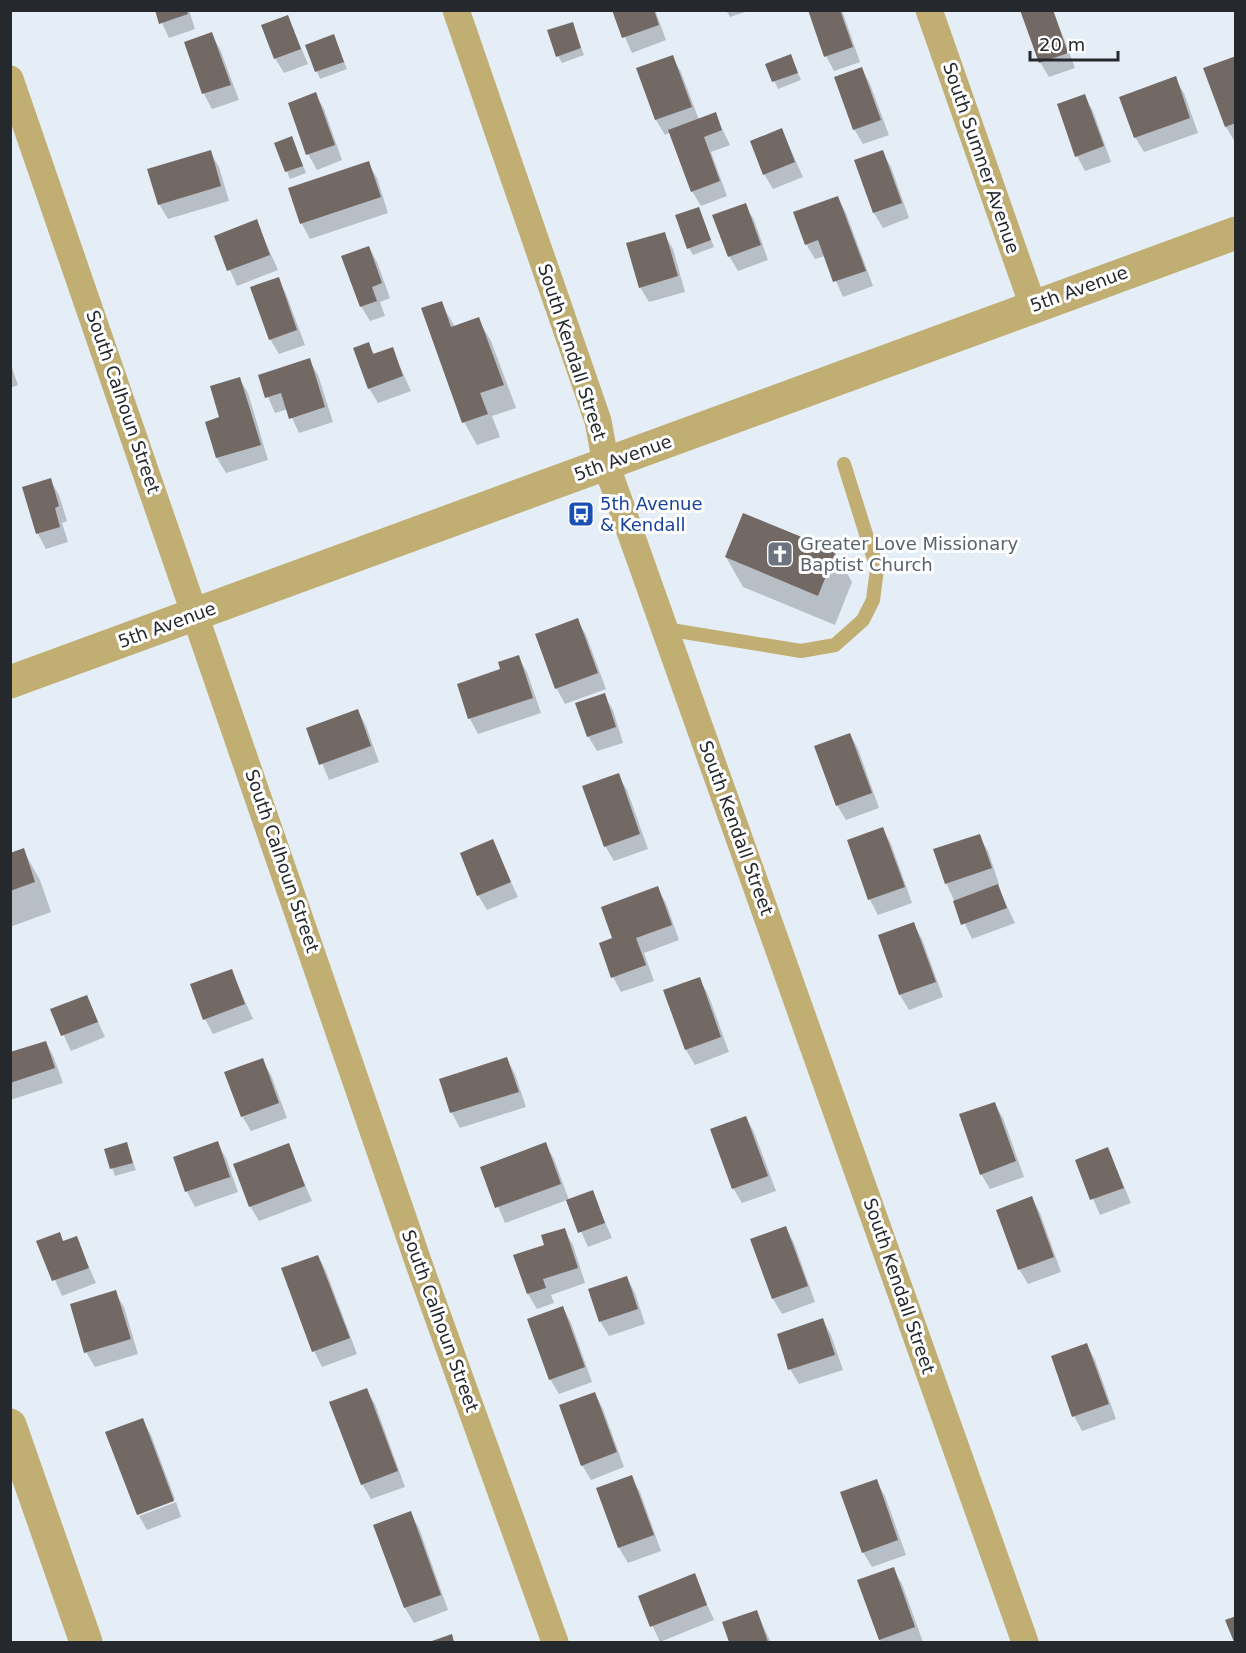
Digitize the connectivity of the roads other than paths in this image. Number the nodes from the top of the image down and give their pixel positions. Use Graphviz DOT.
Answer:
graph roads {
  1 [pos="456,10"];
  2 [pos="929,10"];
  3 [pos="10,79"];
  4 [pos="1236,233"];
  5 [pos="1033,306"];
  6 [pos="606,464"];
  7 [pos="844,464"];
  8 [pos="197,614"];
  9 [pos="665,629"];
  10 [pos="10,682"];
  11 [pos="10,1425"];
  12 [pos="86,1642"];
  13 [pos="555,1642"];
  14 [pos="1025,1642"];
  1 -- 6 [label="street, South Kendall Street"];
  2 -- 5 [label="street, South Sumner Avenue"];
  3 -- 8 [label="street, South Calhoun Street"];
  4 -- 5 [label="street, 5th Avenue"];
  5 -- 6 [label="street, 5th Avenue"];
  6 -- 8 [label="street, 5th Avenue"];
  6 -- 9 [label="street, South Kendall Street"];
  7 -- 9 [label="lane"];
  8 -- 10 [label="street, 5th Avenue"];
  8 -- 13 [label="street, South Calhoun Street"];
  9 -- 14 [label="street, South Kendall Street"];
  11 -- 12 [label="street"];
}
